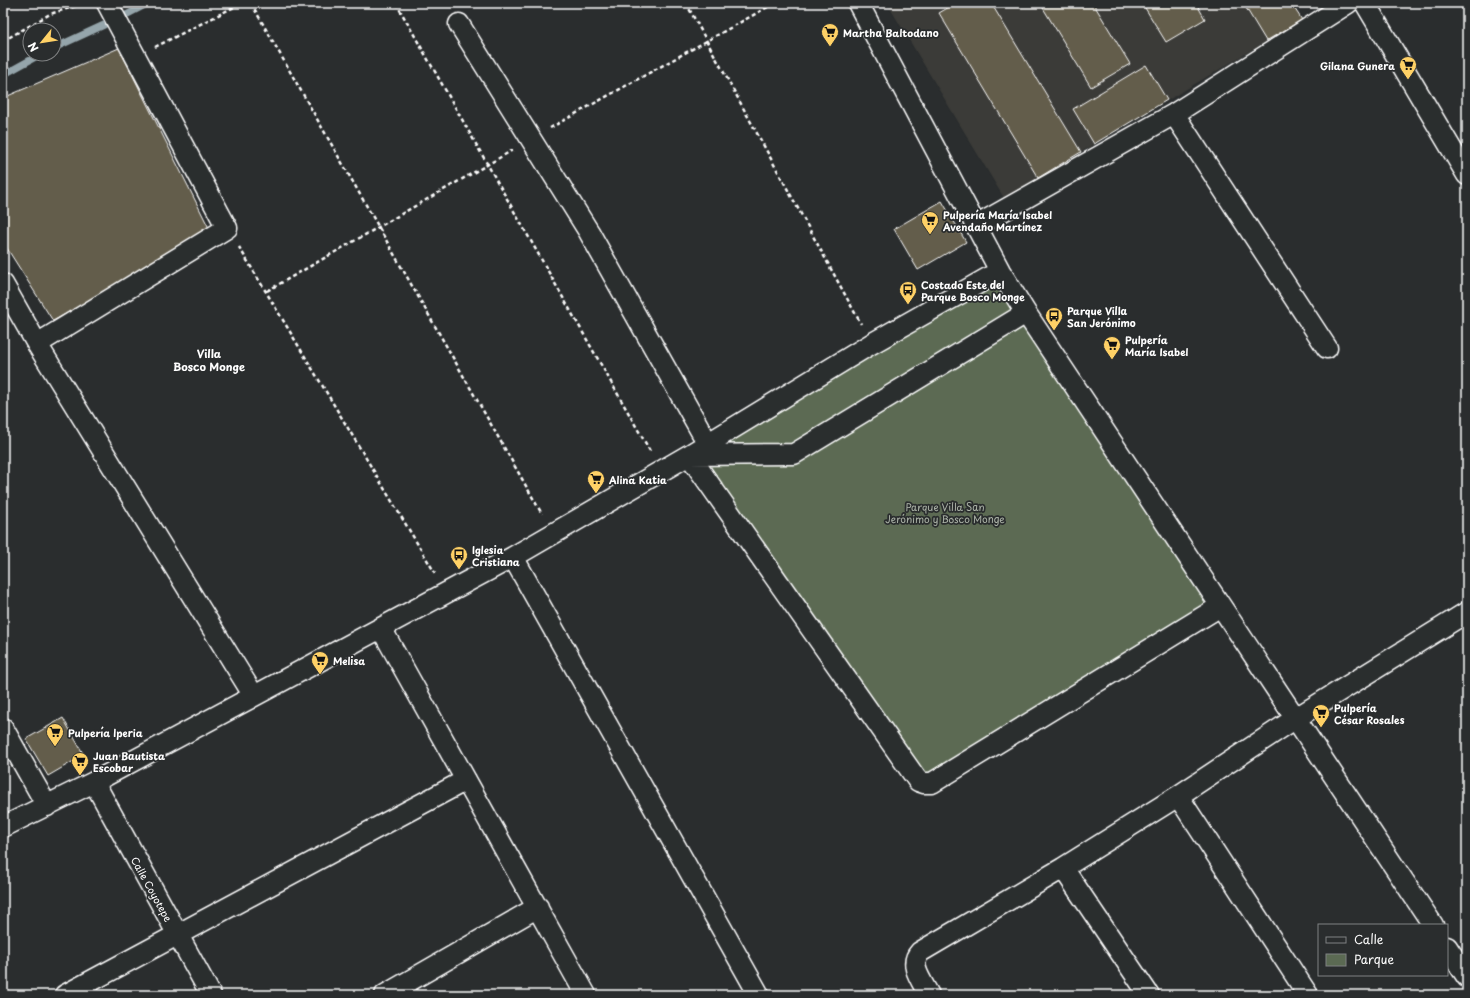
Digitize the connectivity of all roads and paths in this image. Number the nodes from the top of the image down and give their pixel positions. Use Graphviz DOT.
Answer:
graph roads {
  1 [pos="86,3"];
  2 [pos="106,3"];
  3 [pos="242,3"];
  4 [pos="251,3"];
  5 [pos="396,3"];
  6 [pos="686,3"];
  7 [pos="858,3"];
  8 [pos="1348,3"];
  9 [pos="1365,3"];
  10 [pos="459,24"];
  11 [pos="3,41"];
  12 [pos="135,57"];
  13 [pos="1174,114"];
  14 [pos="1467,174"];
  15 [pos="976,226"];
  16 [pos="227,228"];
  17 [pos="1000,271"];
  18 [pos="3,284"];
  19 [pos="1026,313"];
  20 [pos="37,344"];
  21 [pos="871,344"];
  22 [pos="1327,348"];
  23 [pos="707,442"];
  24 [pos="689,455"];
  25 [pos="661,471"];
  26 [pos="553,534"];
  27 [pos="513,557"];
  28 [pos="446,593"];
  29 [pos="1219,607"];
  30 [pos="1467,612"];
  31 [pos="381,628"];
  32 [pos="254,696"];
  33 [pos="1296,718"];
  34 [pos="3,728"];
  35 [pos="466,780"];
  36 [pos="94,782"];
  37 [pos="1178,796"];
  38 [pos="46,806"];
  39 [pos="3,827"];
  40 [pos="1063,868"];
  41 [pos="538,907"];
  42 [pos="1432,924"];
  43 [pos="178,934"];
  44 [pos="1448,948"];
  45 [pos="1467,977"];
  46 [pos="65,995"];
  47 [pos="211,995"];
  48 [pos="385,995"];
  49 [pos="586,995"];
  50 [pos="759,995"];
  51 [pos="929,995"];
  52 [pos="1149,995"];
  53 [pos="1308,995"];
  1 -- 11 [label="path"];
  2 -- 12 [label="street"];
  3 -- 12 [label="path"];
  4 -- 26 [label="path"];
  5 -- 25 [label="path"];
  6 -- 21 [label="path"];
  7 -- 15 [label="street"];
  8 -- 13 [label="street"];
  9 -- 14 [label="street"];
  10 -- 23 [label="street"];
  12 -- 16 [label="street"];
  13 -- 15 [label="street"];
  13 -- 22 [label="street"];
  15 -- 17 [label="street"];
  16 -- 20 [label="street"];
  16 -- 28 [label="path"];
  17 -- 19 [label="street"];
  17 -- 21 [label="street"];
  18 -- 20 [label="street"];
  19 -- 24 [label="street"];
  19 -- 29 [label="street"];
  20 -- 32 [label="street"];
  21 -- 23 [label="street"];
  23 -- 24 [label="street"];
  24 -- 25 [label="street"];
  24 -- 29 [label="street"];
  25 -- 26 [label="street"];
  26 -- 27 [label="street"];
  27 -- 28 [label="street"];
  27 -- 50 [label="street"];
  28 -- 31 [label="street"];
  29 -- 33 [label="street"];
  30 -- 33 [label="street"];
  31 -- 32 [label="street"];
  31 -- 35 [label="street"];
  32 -- 36 [label="street"];
  33 -- 37 [label="street"];
  33 -- 42 [label="street"];
  34 -- 38 [label="street"];
  35 -- 41 [label="street"];
  35 -- 43 [label="street"];
  36 -- 38 [label="street"];
  36 -- 43 [label="street, Calle Coyotepe"];
  37 -- 40 [label="street"];
  37 -- 53 [label="street"];
  38 -- 39 [label="street"];
  40 -- 51 [label="street"];
  40 -- 52 [label="street"];
  41 -- 48 [label="street"];
  41 -- 49 [label="street"];
  43 -- 46 [label="street"];
  43 -- 47 [label="street, Calle Coyotepe"];
  44 -- 45 [label="street"];
}
